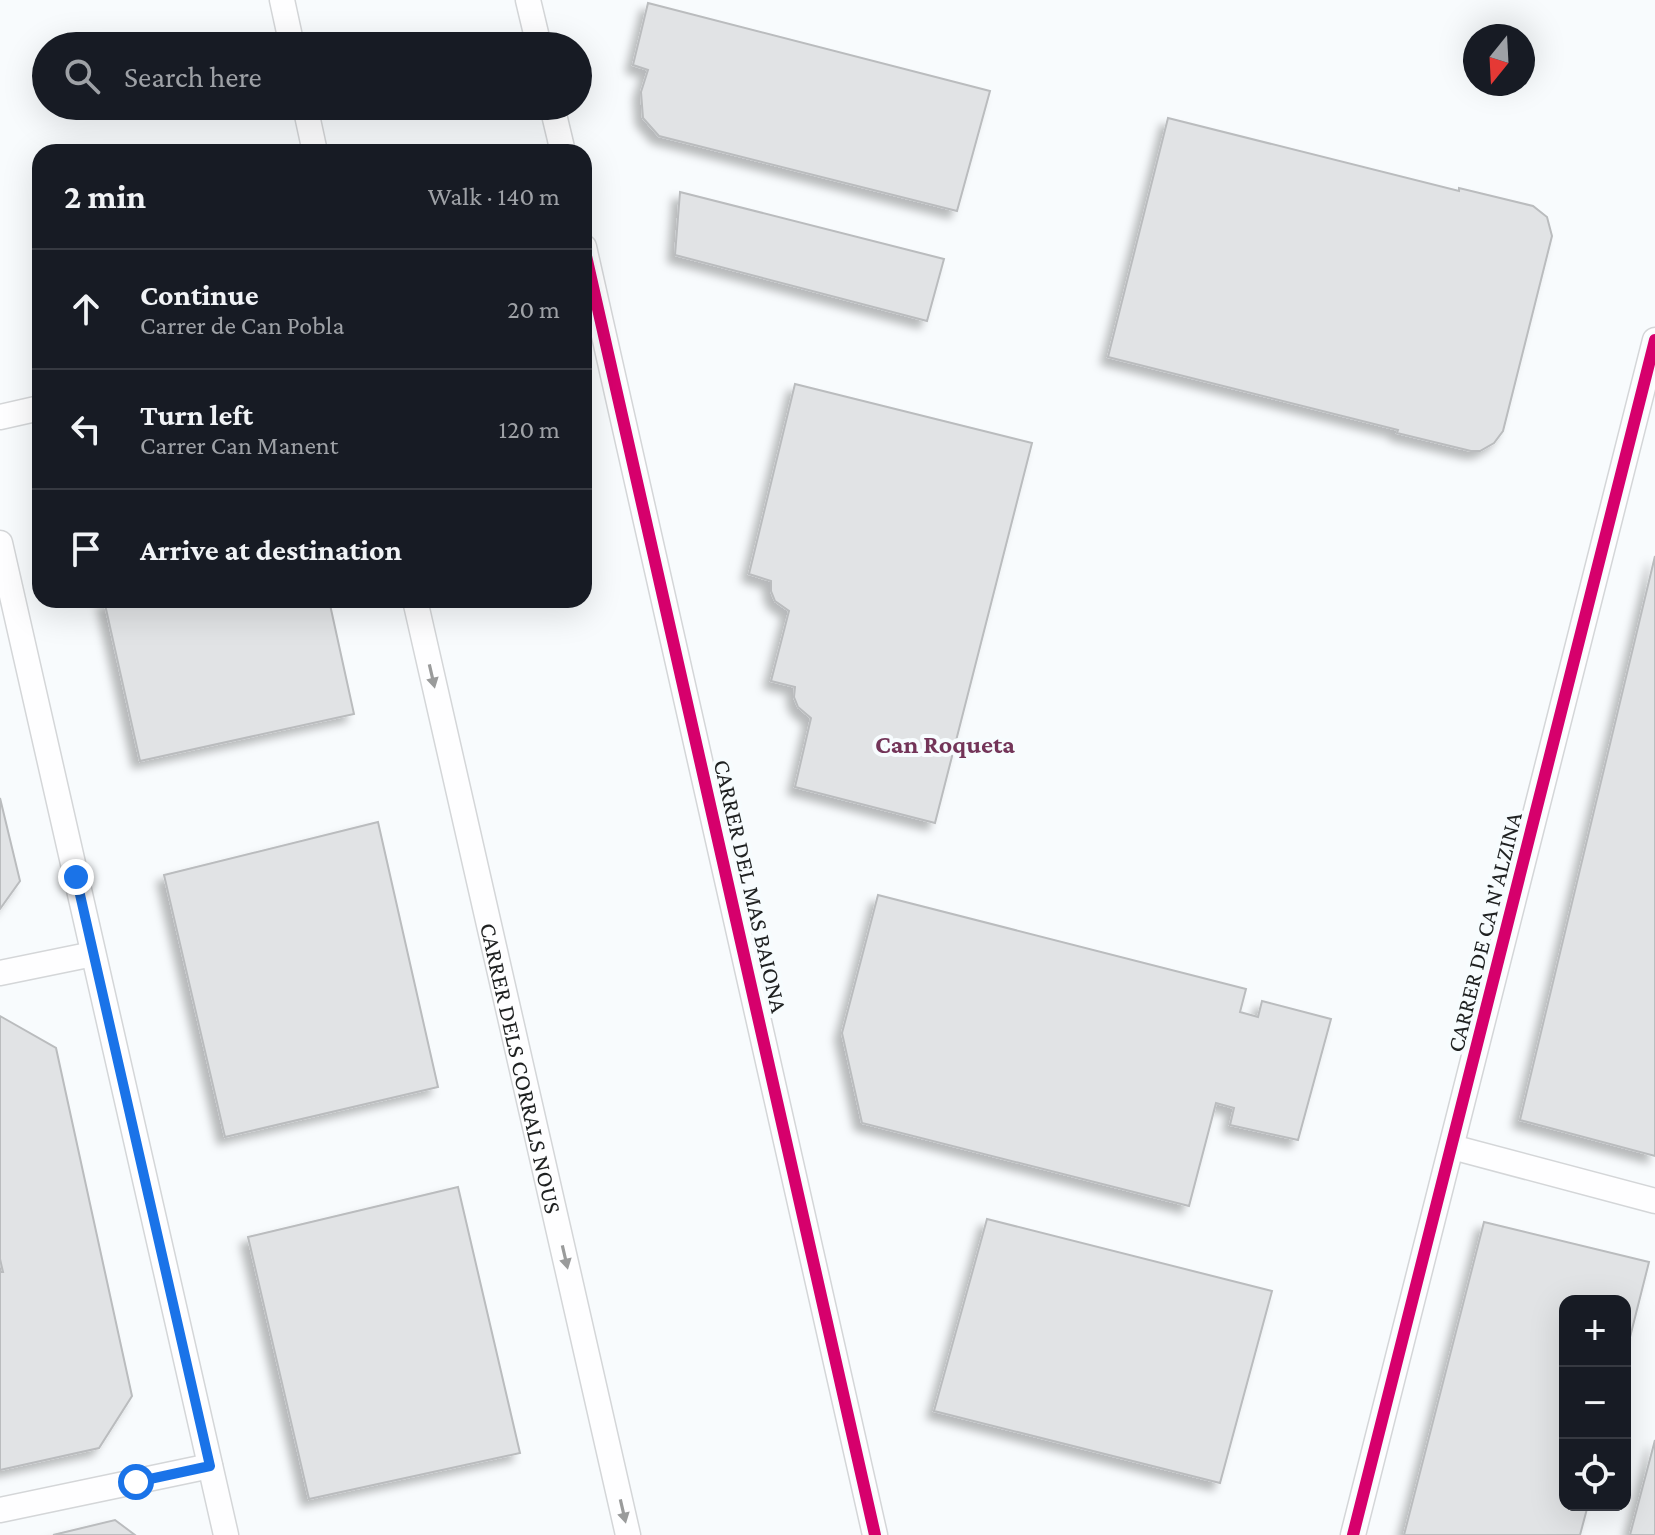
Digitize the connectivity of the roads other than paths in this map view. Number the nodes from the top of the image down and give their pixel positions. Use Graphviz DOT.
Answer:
graph roads {
  1 [pos="282,0"];
  2 [pos="528,0"];
  3 [pos="289,32"];
  4 [pos="536,32"];
  5 [pos="308,120"];
  6 [pos="555,120"];
  7 [pos="313,144"];
  8 [pos="561,144"];
  9 [pos="592,282"];
  10 [pos="1654,351"];
  11 [pos="32,410"];
  12 [pos="0,417"];
  13 [pos="0,543"];
  14 [pos="417,608"];
  15 [pos="93,954"];
  16 [pos="0,973"];
  17 [pos="1452,1147"];
  18 [pos="1655,1201"];
  19 [pos="210,1466"];
  20 [pos="0,1510"];
  21 [pos="226,1535"];
  22 [pos="628,1535"];
  23 [pos="875,1535"];
  24 [pos="1353,1535"];
  1 -- 3 [label="street"];
  2 -- 4 [label="street"];
  5 -- 7 [label="street"];
  6 -- 8 [label="street"];
  9 -- 23 [label="street, CARRER DEL MAS BAIONA"];
  10 -- 17 [label="street, CARRER DE CA N'ALZINA"];
  11 -- 12 [label="street"];
  13 -- 15 [label="street"];
  14 -- 22 [label="street, CARRER DELS CORRALS NOUS, one-way"];
  15 -- 16 [label="street"];
  15 -- 19 [label="street"];
  17 -- 18 [label="street"];
  17 -- 24 [label="street, CARRER DE CA N'ALZINA"];
  19 -- 20 [label="street"];
  19 -- 21 [label="street"];
}
